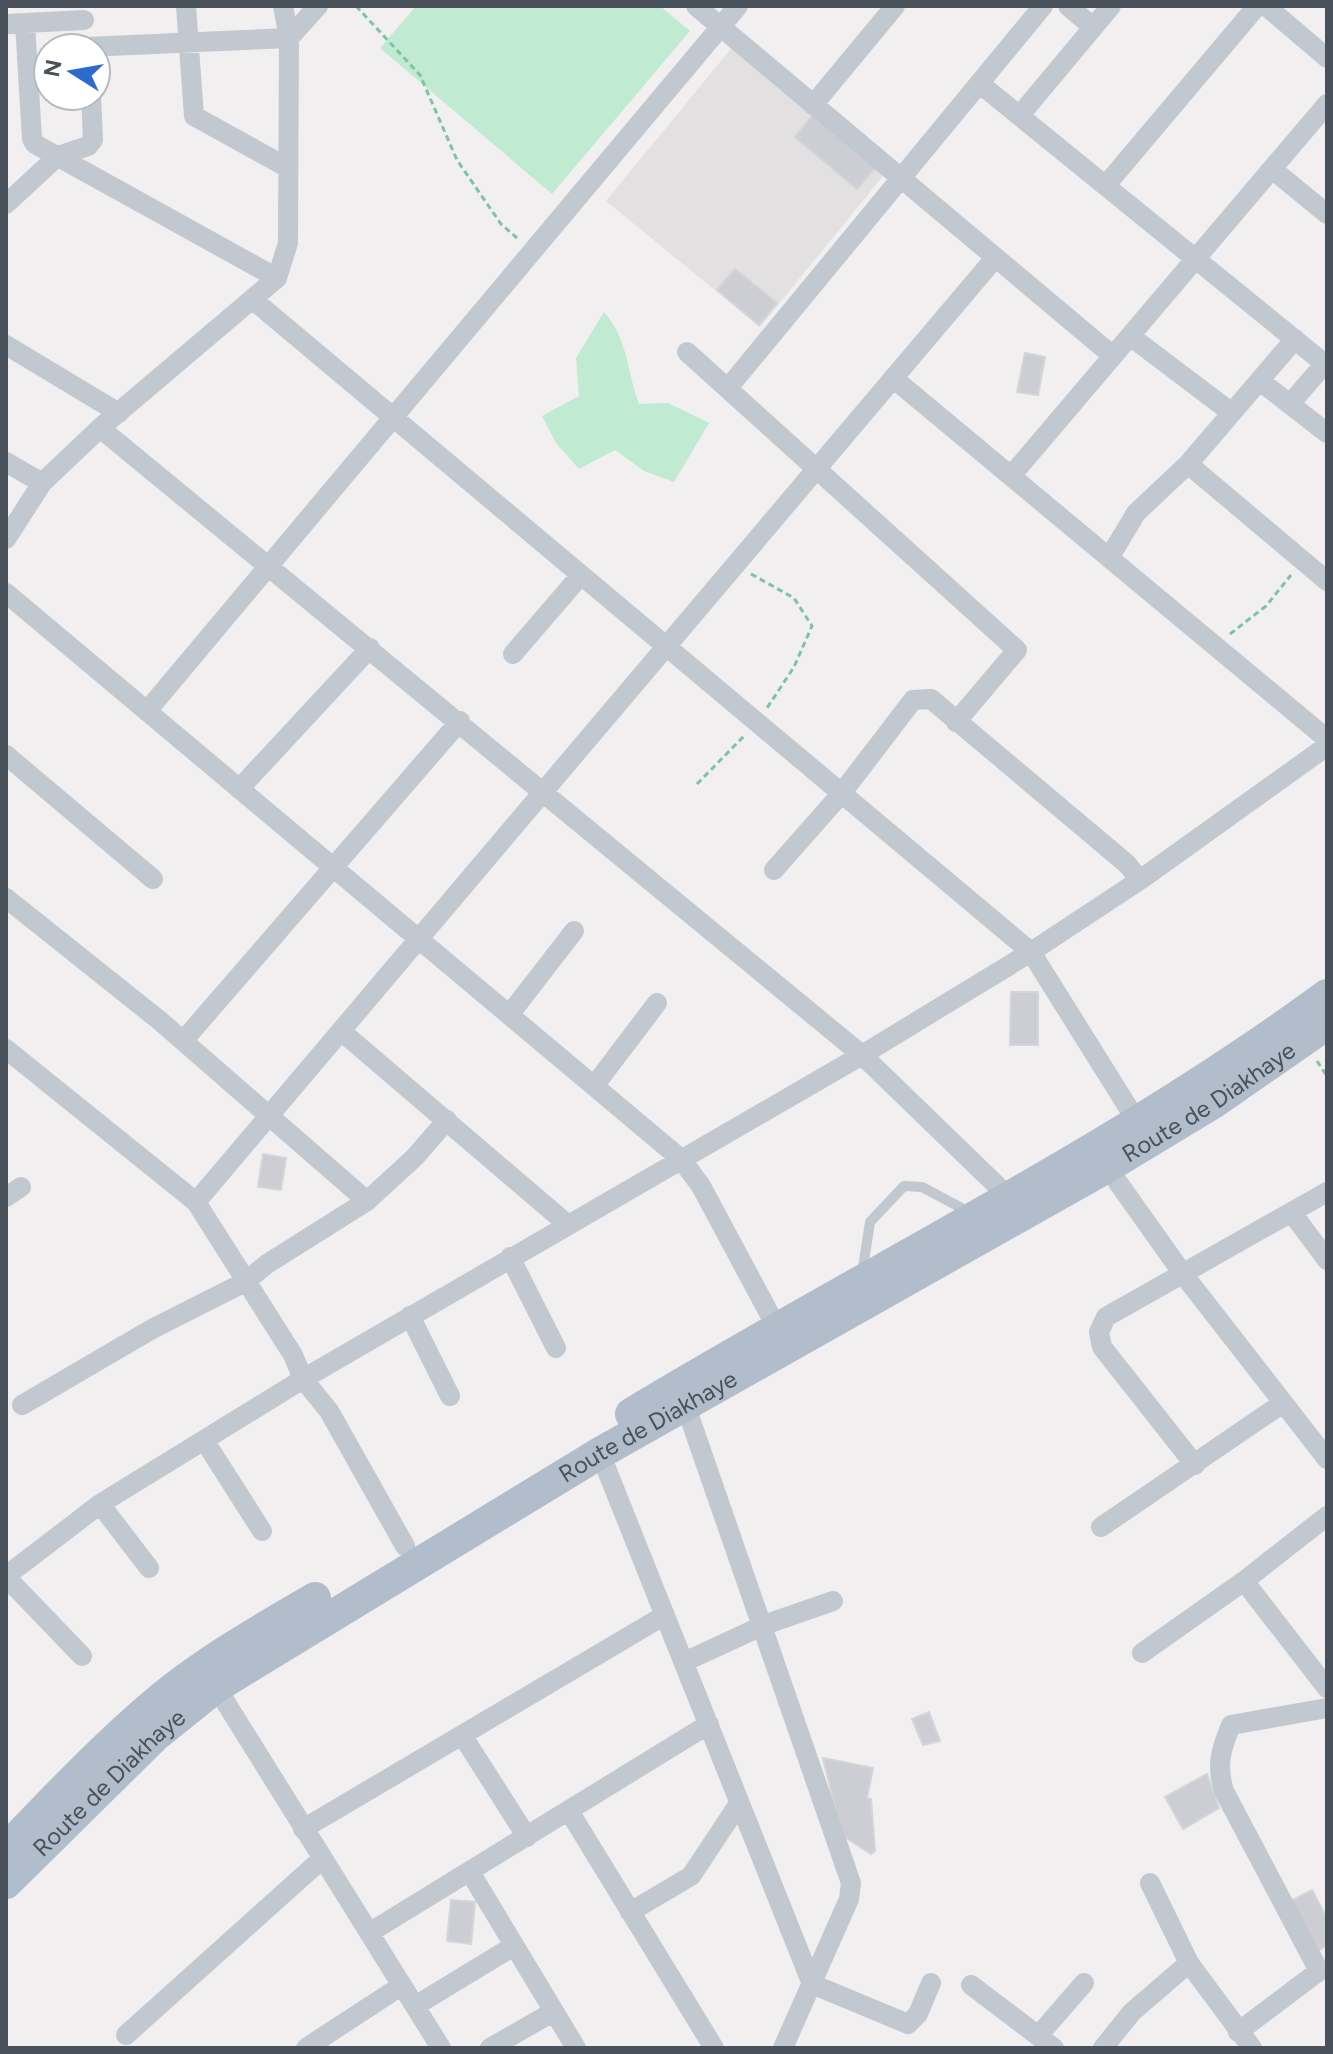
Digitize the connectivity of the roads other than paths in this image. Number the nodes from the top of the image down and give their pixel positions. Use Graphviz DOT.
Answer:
graph roads {
  1 [pos="186,6"];
  2 [pos="283,6"];
  3 [pos="318,6"];
  4 [pos="696,6"];
  5 [pos="738,6"];
  6 [pos="895,6"];
  7 [pos="1043,6"];
  8 [pos="1068,6"];
  9 [pos="1111,6"];
  10 [pos="1257,6"];
  11 [pos="1266,6"];
  12 [pos="84,13"];
  13 [pos="15,23"];
  14 [pos="720,27"];
  15 [pos="1093,27"];
  16 [pos="289,38"];
  17 [pos="189,43"];
  18 [pos="112,47"];
  19 [pos="1327,58"];
  20 [pos="979,83"];
  21 [pos="1327,104"];
  22 [pos="813,105"];
  23 [pos="92,112"];
  24 [pos="1020,115"];
  25 [pos="58,156"];
  26 [pos="288,168"];
  27 [pos="1272,169"];
  28 [pos="901,178"];
  29 [pos="1106,185"];
  30 [pos="6,204"];
  31 [pos="1327,214"];
  32 [pos="995,258"];
  33 [pos="1196,258"];
  34 [pos="277,278"];
  35 [pos="252,299"];
  36 [pos="1130,336"];
  37 [pos="1295,339"];
  38 [pos="6,345"];
  39 [pos="687,352"];
  40 [pos="1113,356"];
  41 [pos="1326,363"];
  42 [pos="893,378"];
  43 [pos="1260,381"];
  44 [pos="728,388"];
  45 [pos="1290,404"];
  46 [pos="119,413"];
  47 [pos="1232,413"];
  48 [pos="392,418"];
  49 [pos="100,428"];
  50 [pos="1327,433"];
  51 [pos="6,462"];
  52 [pos="1188,464"];
  53 [pos="818,467"];
  54 [pos="1011,476"];
  55 [pos="42,483"];
  56 [pos="6,539"];
  57 [pos="1109,558"];
  58 [pos="268,565"];
  59 [pos="580,576"];
  60 [pos="1327,581"];
  61 [pos="6,593"];
  62 [pos="370,648"];
  63 [pos="665,648"];
  64 [pos="513,654"];
  65 [pos="147,711"];
  66 [pos="460,721"];
  67 [pos="956,722"];
  68 [pos="1327,739"];
  69 [pos="1327,746"];
  70 [pos="6,755"];
  71 [pos="239,789"];
  72 [pos="544,791"];
  73 [pos="841,794"];
  74 [pos="332,867"];
  75 [pos="774,870"];
  76 [pos="153,879"];
  77 [pos="1140,880"];
  78 [pos="6,898"];
  79 [pos="574,931"];
  80 [pos="418,940"];
  81 [pos="1031,952"];
  82 [pos="1327,995"];
  83 [pos="657,1003"];
  84 [pos="509,1015"];
  85 [pos="1327,1024"];
  86 [pos="341,1031"];
  87 [pos="183,1041"];
  88 [pos="6,1049"];
  89 [pos="862,1055"];
  90 [pos="24,1063"];
  91 [pos="6,1075"];
  92 [pos="594,1086"];
  93 [pos="270,1115"];
  94 [pos="447,1120"];
  95 [pos="1136,1120"];
  96 [pos="681,1159"];
  97 [pos="1107,1167"];
  98 [pos="1327,1192"];
  99 [pos="367,1201"];
  100 [pos="196,1202"];
  101 [pos="1017,1204"];
  102 [pos="1292,1213"];
  103 [pos="974,1215"];
  104 [pos="567,1224"];
  105 [pos="510,1257"];
  106 [pos="1327,1260"];
  107 [pos="1183,1274"];
  108 [pos="861,1280"];
  109 [pos="245,1282"];
  110 [pos="410,1316"];
  111 [pos="777,1328"];
  112 [pos="556,1348"];
  113 [pos="303,1379"];
  114 [pos="450,1396"];
  115 [pos="1283,1403"];
  116 [pos="22,1405"];
  117 [pos="686,1407"];
  118 [pos="204,1440"];
  119 [pos="600,1453"];
  120 [pos="1327,1459"];
  121 [pos="1195,1465"];
  122 [pos="100,1504"];
  123 [pos="1327,1516"];
  124 [pos="1101,1527"];
  125 [pos="262,1531"];
  126 [pos="405,1546"];
  127 [pos="149,1568"];
  128 [pos="6,1577"];
  129 [pos="1244,1581"];
  130 [pos="833,1601"];
  131 [pos="665,1615"];
  132 [pos="764,1625"];
  133 [pos="1142,1653"];
  134 [pos="82,1656"];
  135 [pos="684,1662"];
  136 [pos="1323,1674"];
  137 [pos="216,1687"];
  138 [pos="1327,1708"];
  139 [pos="709,1724"];
  140 [pos="462,1735"];
  141 [pos="738,1805"];
  142 [pos="569,1811"];
  143 [pos="303,1829"];
  144 [pos="527,1837"];
  145 [pos="6,1849"];
  146 [pos="322,1859"];
  147 [pos="470,1872"];
  148 [pos="6,1883"];
  149 [pos="1150,1883"];
  150 [pos="630,1912"];
  151 [pos="369,1933"];
  152 [pos="512,1947"];
  153 [pos="1189,1963"];
  154 [pos="1323,1978"];
  155 [pos="931,1983"];
  156 [pos="1084,1983"];
  157 [pos="812,1984"];
  158 [pos="971,1985"];
  159 [pos="401,1986"];
  160 [pos="415,2006"];
  161 [pos="553,2012"];
  162 [pos="126,2035"];
  163 [pos="1245,2040"];
  164 [pos="1046,2042"];
  165 [pos="306,2048"];
  166 [pos="441,2048"];
  167 [pos="490,2048"];
  168 [pos="576,2048"];
  169 [pos="714,2048"];
  170 [pos="783,2048"];
  171 [pos="1103,2048"];
  1 -- 17 [label="street"];
  2 -- 16 [label="street"];
  3 -- 16 [label="street"];
  4 -- 14 [label="street"];
  5 -- 14 [label="street"];
  6 -- 22 [label="street"];
  7 -- 20 [label="street"];
  8 -- 15 [label="street"];
  9 -- 15 [label="street"];
  10 -- 29 [label="street"];
  11 -- 19 [label="street"];
  12 -- 13 [label="street"];
  13 -- 25 [label="street"];
  14 -- 22 [label="street"];
  14 -- 48 [label="street"];
  15 -- 24 [label="street"];
  16 -- 17 [label="street"];
  16 -- 26 [label="street"];
  17 -- 18 [label="street"];
  17 -- 26 [label="street"];
  20 -- 24 [label="street"];
  20 -- 28 [label="street"];
  21 -- 27 [label="street"];
  22 -- 28 [label="street"];
  23 -- 25 [label="street"];
  24 -- 29 [label="street"];
  25 -- 30 [label="street"];
  25 -- 34 [label="street"];
  26 -- 34 [label="street"];
  27 -- 31 [label="street"];
  27 -- 33 [label="street"];
  28 -- 32 [label="street"];
  28 -- 44 [label="street"];
  29 -- 33 [label="street"];
  32 -- 40 [label="street"];
  32 -- 42 [label="street"];
  33 -- 36 [label="street"];
  33 -- 37 [label="street"];
  34 -- 35 [label="street"];
  35 -- 46 [label="street"];
  35 -- 48 [label="street"];
  36 -- 40 [label="street"];
  36 -- 47 [label="street"];
  37 -- 41 [label="street"];
  37 -- 43 [label="street"];
  38 -- 46 [label="street"];
  39 -- 44 [label="street"];
  40 -- 54 [label="street"];
  41 -- 45 [label="street"];
  42 -- 53 [label="street"];
  42 -- 54 [label="street"];
  43 -- 45 [label="street"];
  43 -- 47 [label="street"];
  44 -- 53 [label="street"];
  45 -- 50 [label="street"];
  46 -- 49 [label="street"];
  47 -- 52 [label="street"];
  48 -- 58 [label="street"];
  48 -- 59 [label="street"];
  49 -- 55 [label="street"];
  49 -- 58 [label="street"];
  51 -- 55 [label="street"];
  52 -- 57 [label="street"];
  52 -- 60 [label="street"];
  53 -- 63 [label="street"];
  53 -- 67 [label="street"];
  54 -- 57 [label="street"];
  55 -- 56 [label="street"];
  57 -- 68 [label="street"];
  58 -- 62 [label="street"];
  58 -- 65 [label="street"];
  59 -- 63 [label="street"];
  59 -- 64 [label="street"];
  61 -- 65 [label="street"];
  62 -- 66 [label="street"];
  62 -- 71 [label="street"];
  63 -- 72 [label="street"];
  63 -- 73 [label="street"];
  65 -- 71 [label="street"];
  66 -- 72 [label="street"];
  66 -- 74 [label="street"];
  67 -- 73 [label="street"];
  67 -- 77 [label="street"];
  69 -- 77 [label="street"];
  70 -- 76 [label="street"];
  71 -- 74 [label="street"];
  72 -- 80 [label="street"];
  72 -- 89 [label="street"];
  73 -- 75 [label="street"];
  73 -- 81 [label="street"];
  74 -- 80 [label="street"];
  74 -- 87 [label="street"];
  77 -- 81 [label="street"];
  78 -- 87 [label="street"];
  79 -- 84 [label="street"];
  80 -- 84 [label="street"];
  80 -- 86 [label="street"];
  81 -- 89 [label="street"];
  81 -- 95 [label="street"];
  82 -- 95 [label="main road, Route de Diakhaye"];
  83 -- 92 [label="street"];
  84 -- 92 [label="street"];
  85 -- 97 [label="main road, Route de Diakhaye"];
  86 -- 93 [label="street"];
  86 -- 94 [label="street"];
  87 -- 93 [label="street"];
  88 -- 90 [label="street"];
  89 -- 96 [label="street"];
  89 -- 101 [label="street"];
  90 -- 91 [label="street"];
  90 -- 100 [label="street"];
  92 -- 96 [label="street"];
  93 -- 99 [label="street"];
  93 -- 100 [label="street"];
  94 -- 99 [label="street"];
  94 -- 104 [label="street"];
  95 -- 101 [label="main road, Route de Diakhaye"];
  96 -- 104 [label="street"];
  96 -- 111 [label="street"];
  97 -- 101 [label="main road, Route de Diakhaye"];
  97 -- 107 [label="street"];
  98 -- 102 [label="street"];
  99 -- 109 [label="street"];
  100 -- 109 [label="street"];
  101 -- 103 [label="main road, Route de Diakhaye"];
  101 -- 117 [label="main road, Route de Diakhaye"];
  102 -- 106 [label="street"];
  102 -- 107 [label="street"];
  103 -- 108 [label="main road, Route de Diakhaye"];
  103 -- 108 [label="lane"];
  104 -- 105 [label="street"];
  105 -- 110 [label="street"];
  105 -- 112 [label="street"];
  107 -- 115 [label="street"];
  107 -- 121 [label="street"];
  108 -- 111 [label="main road, Route de Diakhaye"];
  109 -- 113 [label="street"];
  109 -- 116 [label="street"];
  110 -- 113 [label="street"];
  110 -- 114 [label="street"];
  111 -- 126 [label="main road, Route de Diakhaye"];
  113 -- 118 [label="street"];
  113 -- 126 [label="street"];
  115 -- 120 [label="street"];
  115 -- 121 [label="street"];
  117 -- 119 [label="main road, Route de Diakhaye"];
  117 -- 132 [label="street"];
  118 -- 122 [label="street"];
  118 -- 125 [label="street"];
  119 -- 131 [label="street"];
  119 -- 137 [label="main road, Route de Diakhaye"];
  121 -- 124 [label="street"];
  122 -- 127 [label="street"];
  122 -- 128 [label="street"];
  123 -- 129 [label="street"];
  126 -- 145 [label="main road, Route de Diakhaye"];
  128 -- 134 [label="street"];
  129 -- 133 [label="street"];
  129 -- 136 [label="street"];
  130 -- 132 [label="street"];
  131 -- 135 [label="street"];
  131 -- 140 [label="street"];
  132 -- 135 [label="street"];
  132 -- 157 [label="street"];
  135 -- 139 [label="street"];
  137 -- 143 [label="street"];
  137 -- 148 [label="main road, Route de Diakhaye"];
  138 -- 154 [label="street"];
  139 -- 141 [label="street"];
  139 -- 142 [label="street"];
  140 -- 143 [label="street"];
  140 -- 144 [label="street"];
  141 -- 150 [label="street"];
  141 -- 157 [label="street"];
  142 -- 144 [label="street"];
  142 -- 150 [label="street"];
  143 -- 146 [label="street"];
  144 -- 147 [label="street"];
  146 -- 151 [label="street"];
  146 -- 162 [label="street"];
  147 -- 151 [label="street"];
  147 -- 152 [label="street"];
  149 -- 153 [label="street"];
  150 -- 169 [label="street"];
  151 -- 159 [label="street"];
  152 -- 160 [label="street"];
  152 -- 161 [label="street"];
  153 -- 163 [label="street"];
  153 -- 171 [label="street"];
  154 -- 163 [label="street"];
  155 -- 157 [label="street"];
  156 -- 164 [label="street"];
  157 -- 170 [label="street"];
  158 -- 164 [label="street"];
  159 -- 160 [label="street"];
  159 -- 165 [label="street"];
  160 -- 166 [label="street"];
  161 -- 167 [label="street"];
  161 -- 168 [label="street"];
}
